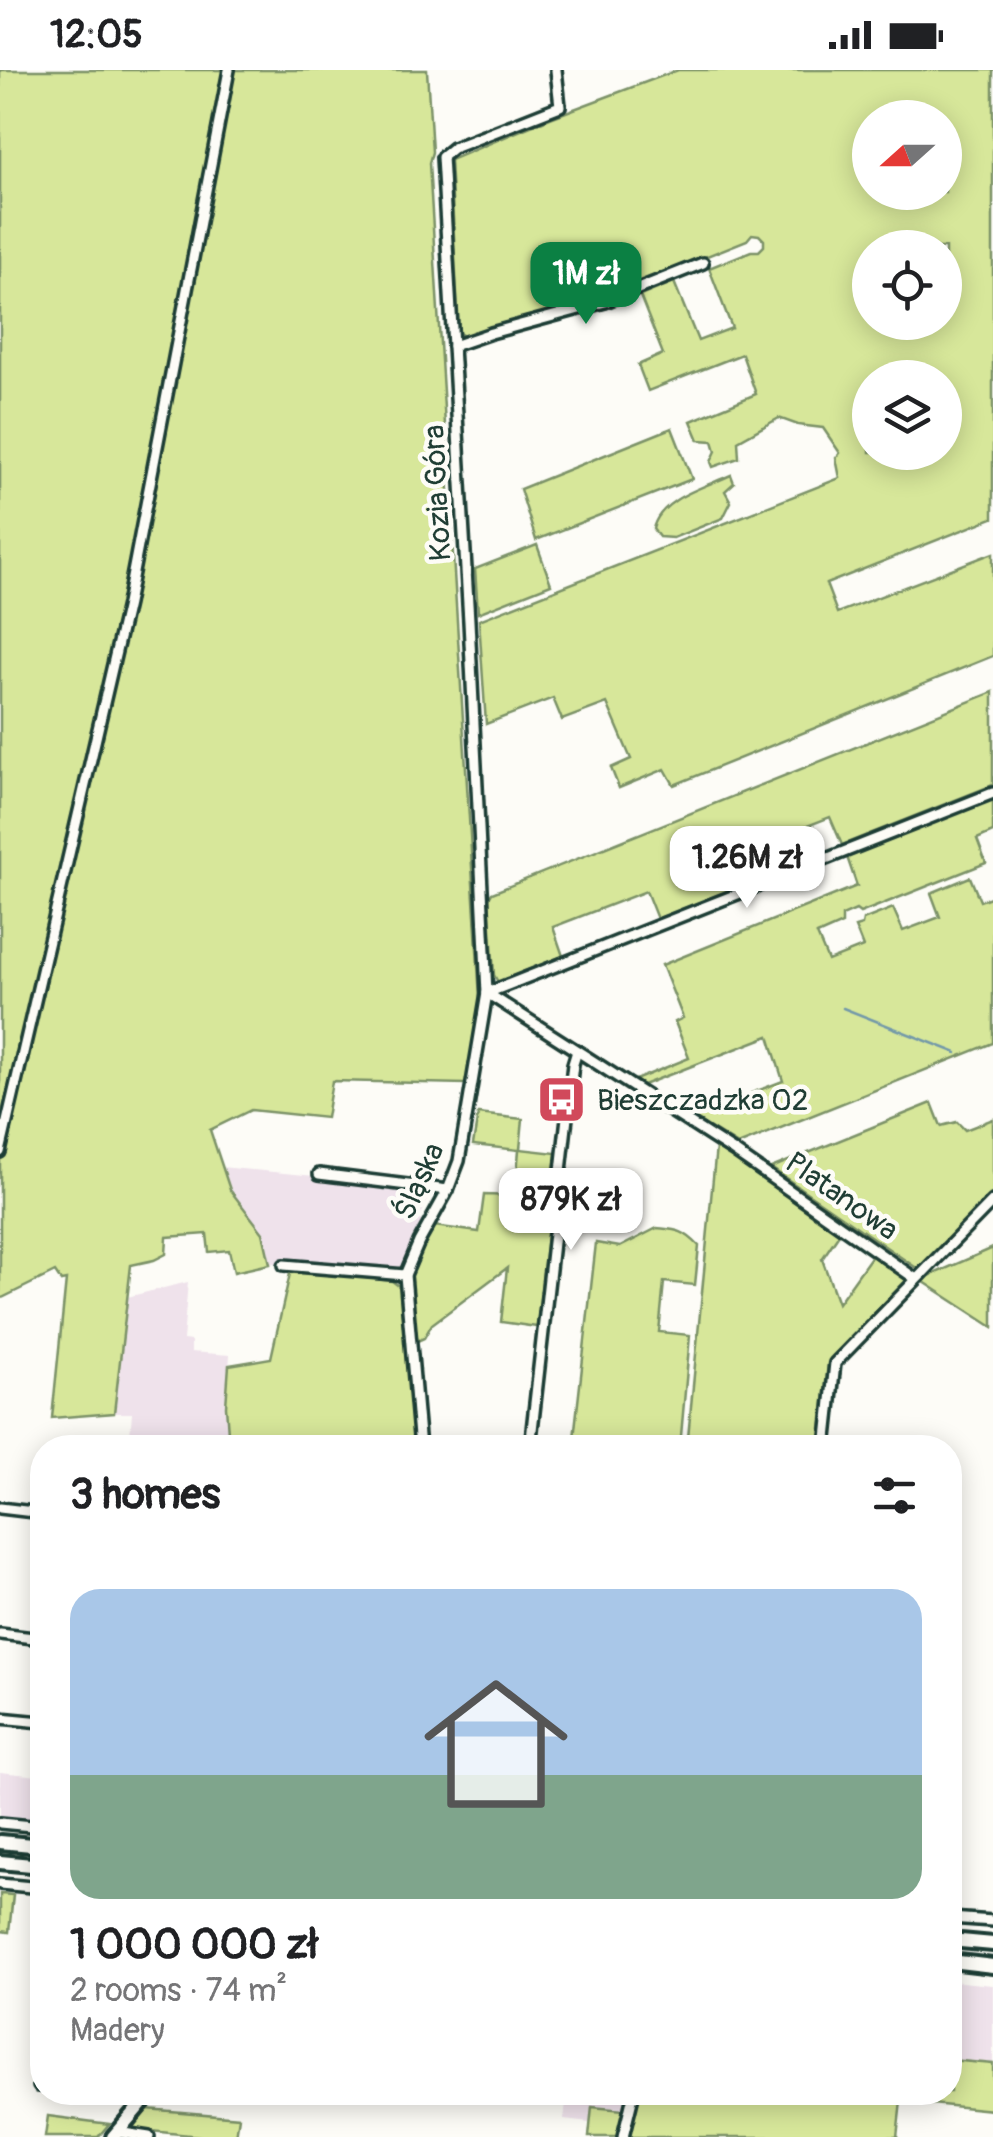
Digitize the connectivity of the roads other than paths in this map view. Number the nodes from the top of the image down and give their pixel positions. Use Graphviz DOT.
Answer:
graph roads {
  1 [pos="228,70"];
  2 [pos="556,70"];
  3 [pos="703,263"];
  4 [pos="453,346"];
  5 [pos="993,793"];
  6 [pos="487,993"];
  7 [pos="578,1051"];
  8 [pos="1,1150"];
  9 [pos="318,1174"];
  10 [pos="448,1190"];
  11 [pos="993,1201"];
  12 [pos="284,1265"];
  13 [pos="406,1274"];
  14 [pos="916,1278"];
  15 [pos="419,1435"];
  16 [pos="531,1435"];
  17 [pos="827,1435"];
  18 [pos="0,1508"];
  19 [pos="30,1512"];
  20 [pos="0,1634"];
  21 [pos="30,1637"];
  22 [pos="0,1718"];
  23 [pos="30,1721"];
  24 [pos="0,1822"];
  25 [pos="30,1826"];
  26 [pos="0,1842"];
  27 [pos="30,1845"];
  28 [pos="0,1862"];
  29 [pos="30,1865"];
  30 [pos="0,1884"];
  31 [pos="30,1887"];
  32 [pos="962,1919"];
  33 [pos="993,1921"];
  34 [pos="962,1941"];
  35 [pos="993,1944"];
  36 [pos="962,1963"];
  37 [pos="993,1966"];
  38 [pos="140,2105"];
  39 [pos="631,2105"];
  40 [pos="115,2134"];
  41 [pos="148,2137"];
  42 [pos="622,2137"];
  1 -- 8 [label="street"];
  2 -- 4 [label="street, Kozia Góra"];
  3 -- 4 [label="street"];
  4 -- 6 [label="street, Kozia Góra"];
  5 -- 6 [label="street"];
  6 -- 7 [label="street, Platanowa"];
  6 -- 10 [label="street, Śląska"];
  7 -- 14 [label="street, Platanowa"];
  7 -- 16 [label="street"];
  9 -- 10 [label="street"];
  10 -- 13 [label="street, Śląska"];
  11 -- 14 [label="street"];
  12 -- 13 [label="street"];
  13 -- 15 [label="street, Śląska"];
  14 -- 17 [label="street"];
  18 -- 19 [label="street"];
  20 -- 21 [label="street"];
  22 -- 23 [label="street"];
  24 -- 25 [label="street"];
  26 -- 27 [label="main road"];
  28 -- 29 [label="main road"];
  30 -- 31 [label="street"];
  32 -- 33 [label="street"];
  34 -- 35 [label="main road"];
  36 -- 37 [label="main road"];
  38 -- 40 [label="main road"];
  39 -- 42 [label="street"];
  40 -- 41 [label="street"];
}
